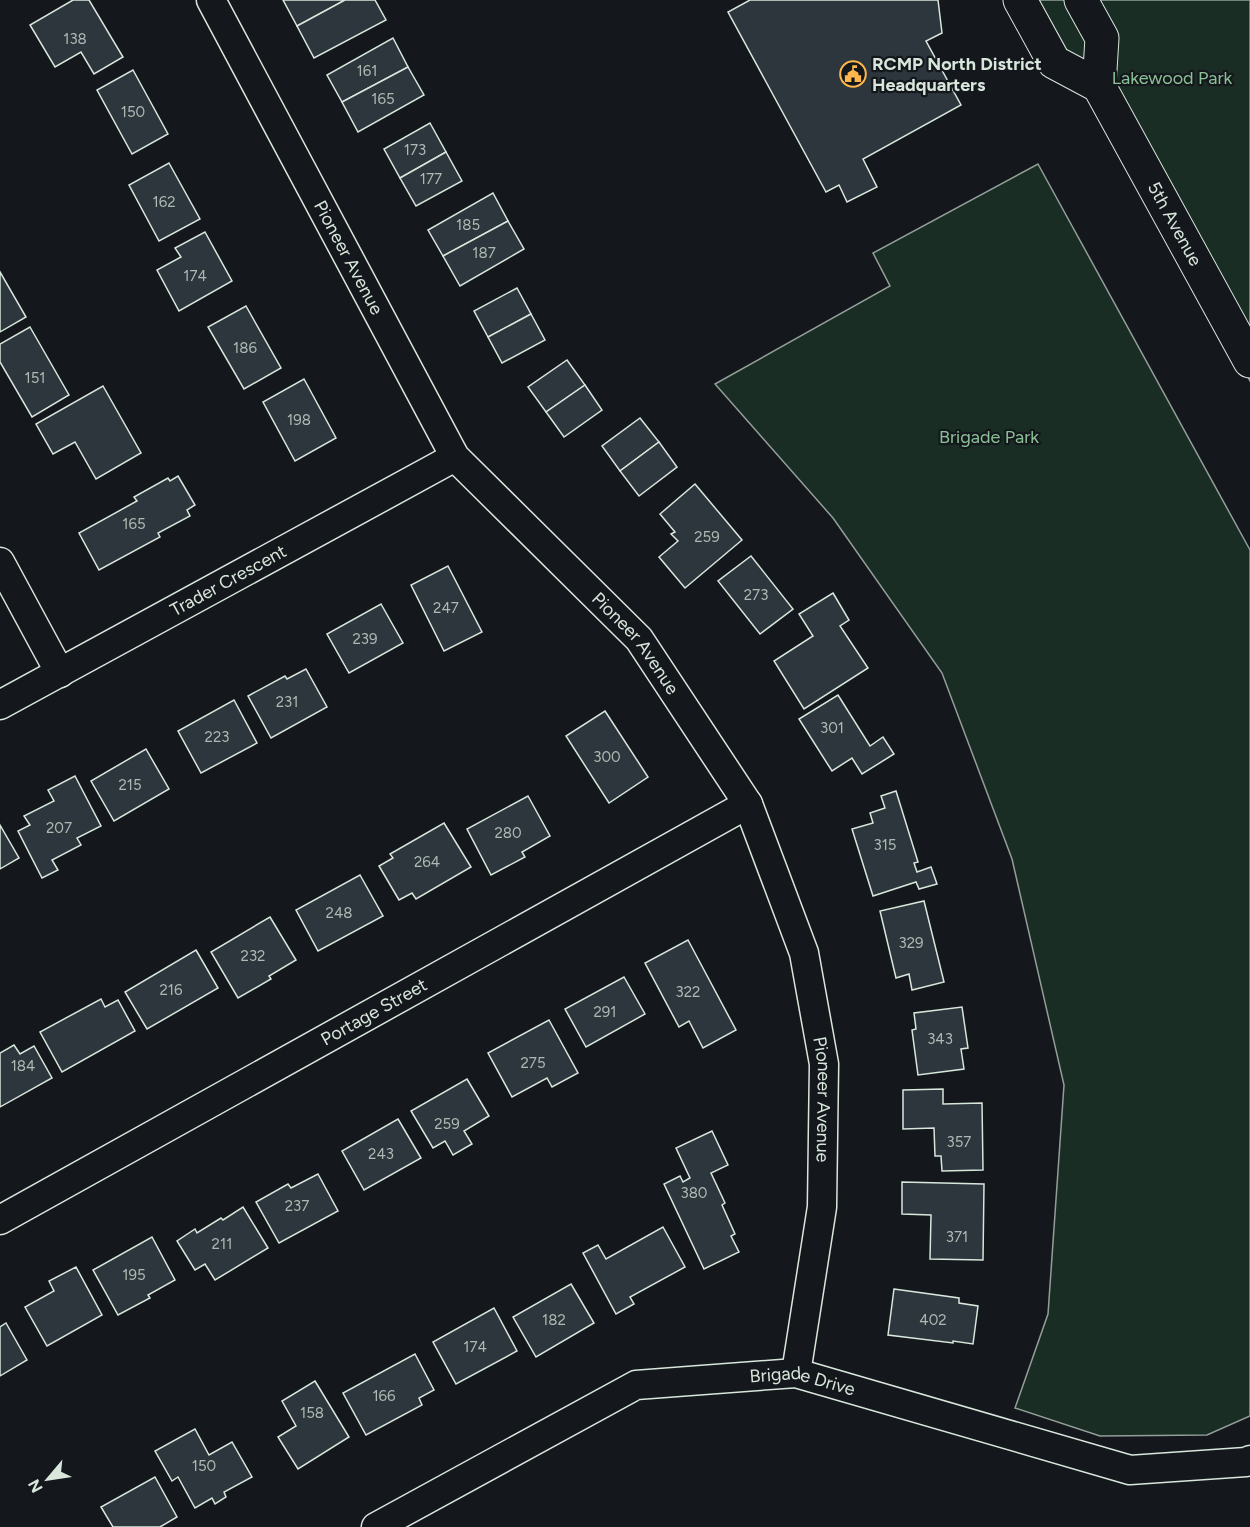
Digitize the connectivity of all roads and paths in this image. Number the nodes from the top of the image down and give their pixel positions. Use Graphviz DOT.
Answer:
graph roads {
  1 [pos="211,0"];
  2 [pos="1020,0"];
  3 [pos="1081,0"];
  4 [pos="1099,86"];
  5 [pos="1250,361"];
  6 [pos="455,457"];
  7 [pos="0,562"];
  8 [pos="60,672"];
  9 [pos="0,705"];
  10 [pos="748,804"];
  11 [pos="0,1220"];
  12 [pos="796,1373"];
  13 [pos="1250,1460"];
  14 [pos="376,1527"];
  1 -- 6 [label="street, Pioneer Avenue"];
  2 -- 4 [label="main road"];
  3 -- 4 [label="main road"];
  4 -- 5 [label="main road, 5th Avenue"];
  6 -- 8 [label="street, Trader Crescent"];
  6 -- 10 [label="street, Pioneer Avenue"];
  7 -- 8 [label="street"];
  8 -- 9 [label="street, Trader Crescent"];
  10 -- 11 [label="street, Portage Street"];
  10 -- 12 [label="street, Pioneer Avenue"];
  12 -- 13 [label="street, Brigade Drive"];
  12 -- 14 [label="street, Brigade Drive"];
}
